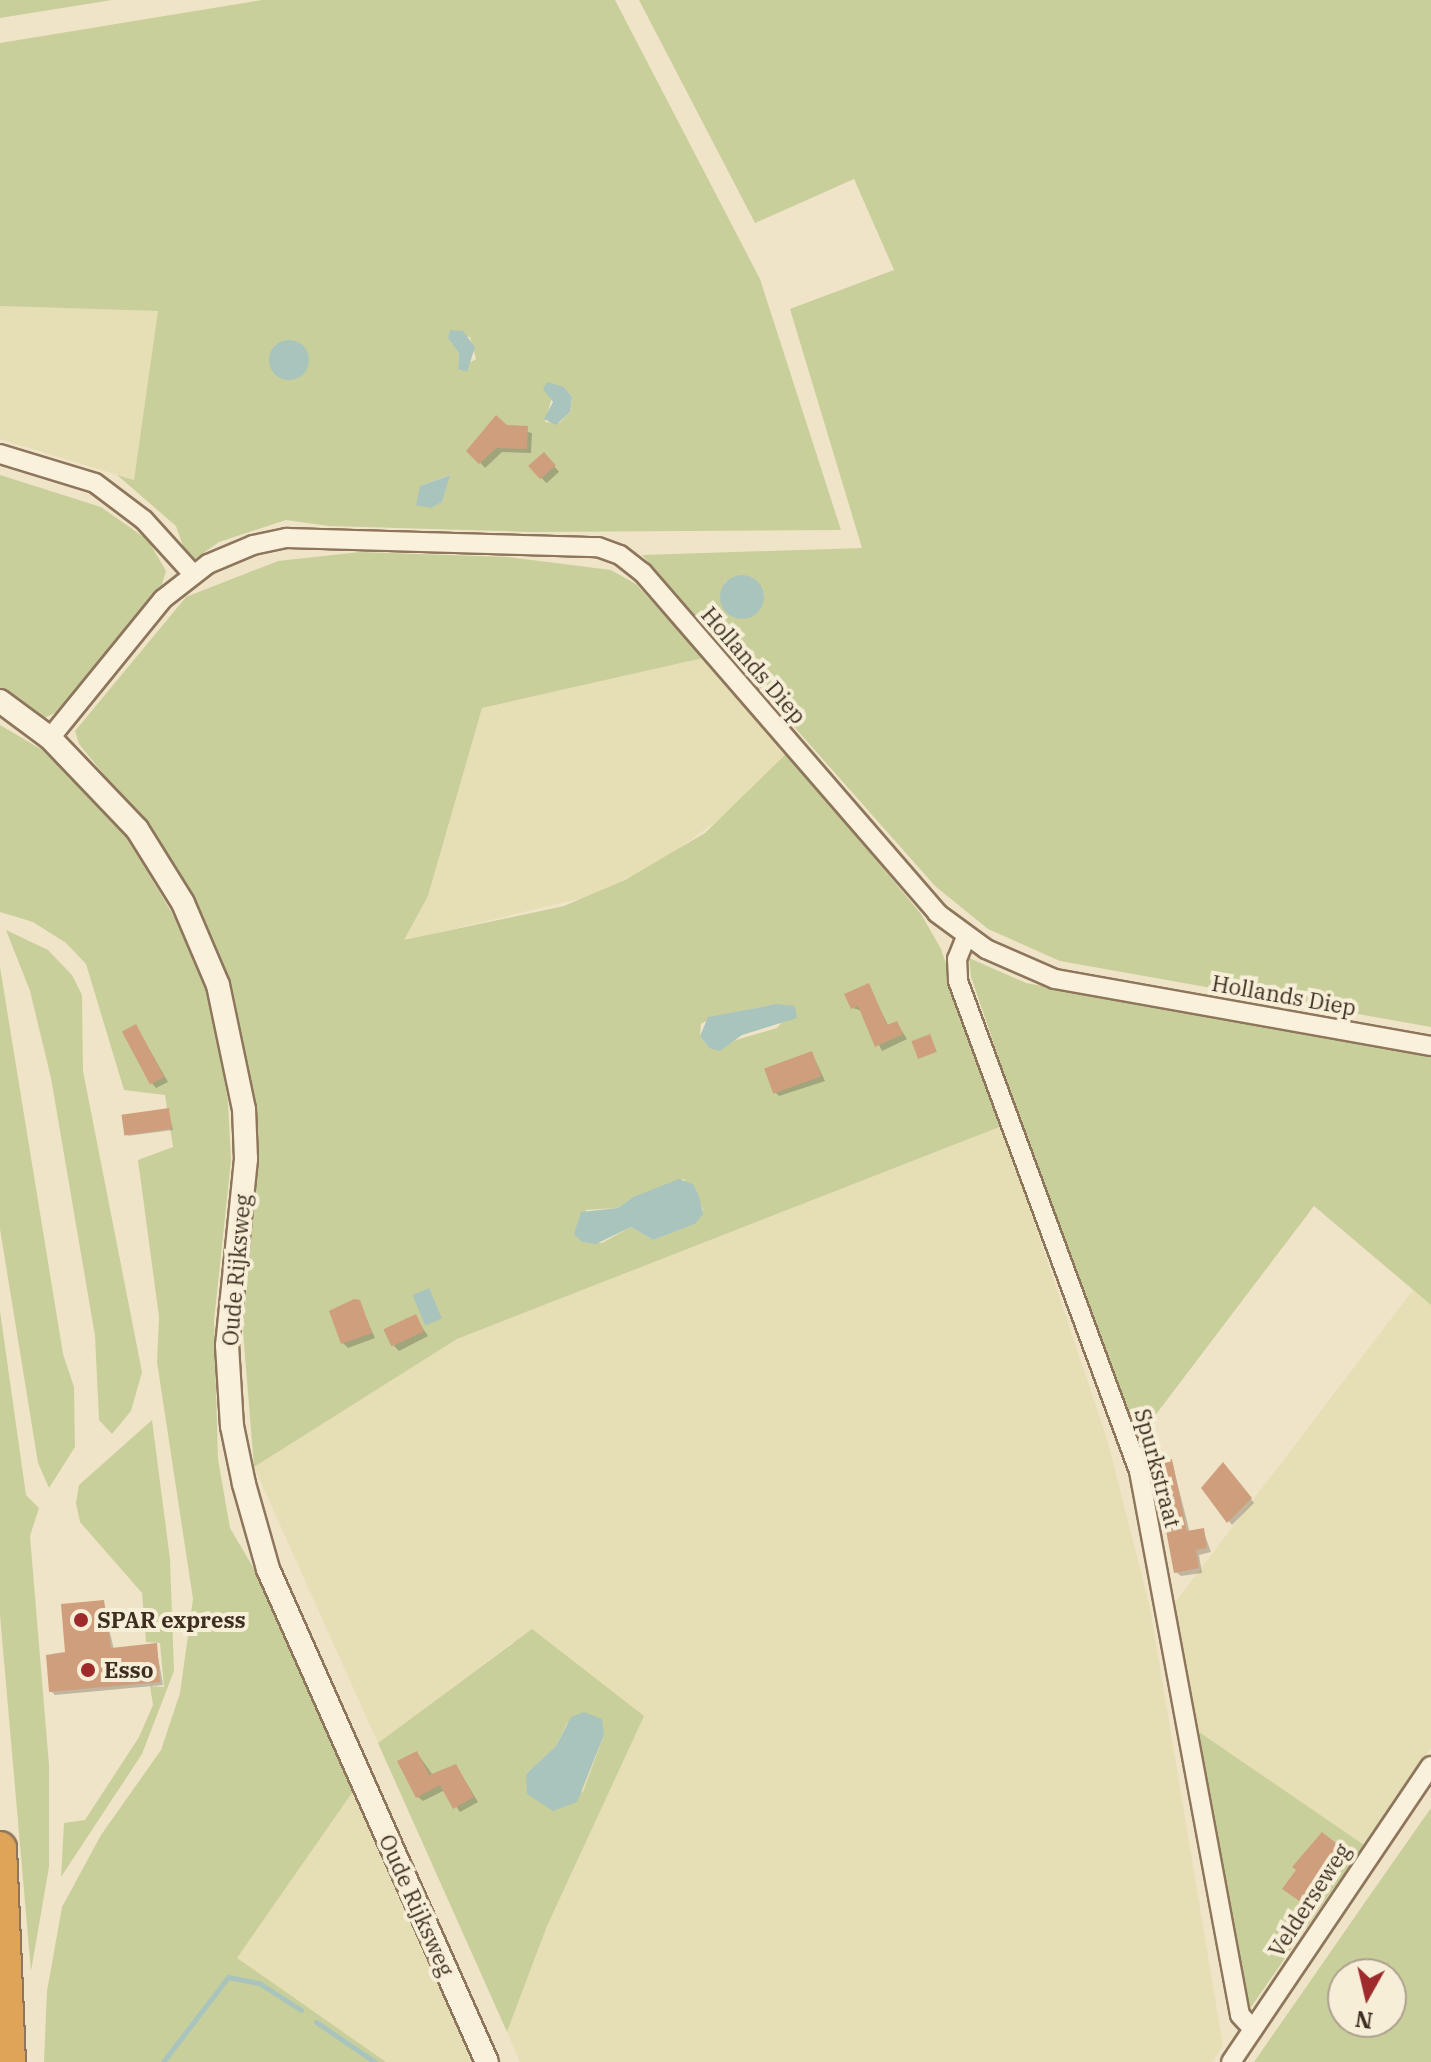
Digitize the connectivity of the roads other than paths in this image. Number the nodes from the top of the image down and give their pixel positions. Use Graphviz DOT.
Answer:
graph roads {
  1 [pos="0,454"];
  2 [pos="193,574"];
  3 [pos="0,701"];
  4 [pos="50,738"];
  5 [pos="966,937"];
  6 [pos="1431,1046"];
  7 [pos="1431,1766"];
  8 [pos="0,1848"];
  9 [pos="1253,2029"];
  10 [pos="9,2062"];
  11 [pos="487,2062"];
  12 [pos="1231,2062"];
  1 -- 2 [label="street"];
  2 -- 4 [label="street, Hollands Diep"];
  2 -- 5 [label="street, Hollands Diep"];
  3 -- 4 [label="street, Oude Rijksweg"];
  4 -- 11 [label="street, Oude Rijksweg"];
  5 -- 6 [label="street, Hollands Diep"];
  5 -- 9 [label="street, Spurkstraat"];
  7 -- 9 [label="street, Velderseweg"];
  8 -- 10 [label="highway"];
  9 -- 12 [label="street, Velderseweg"];
}
